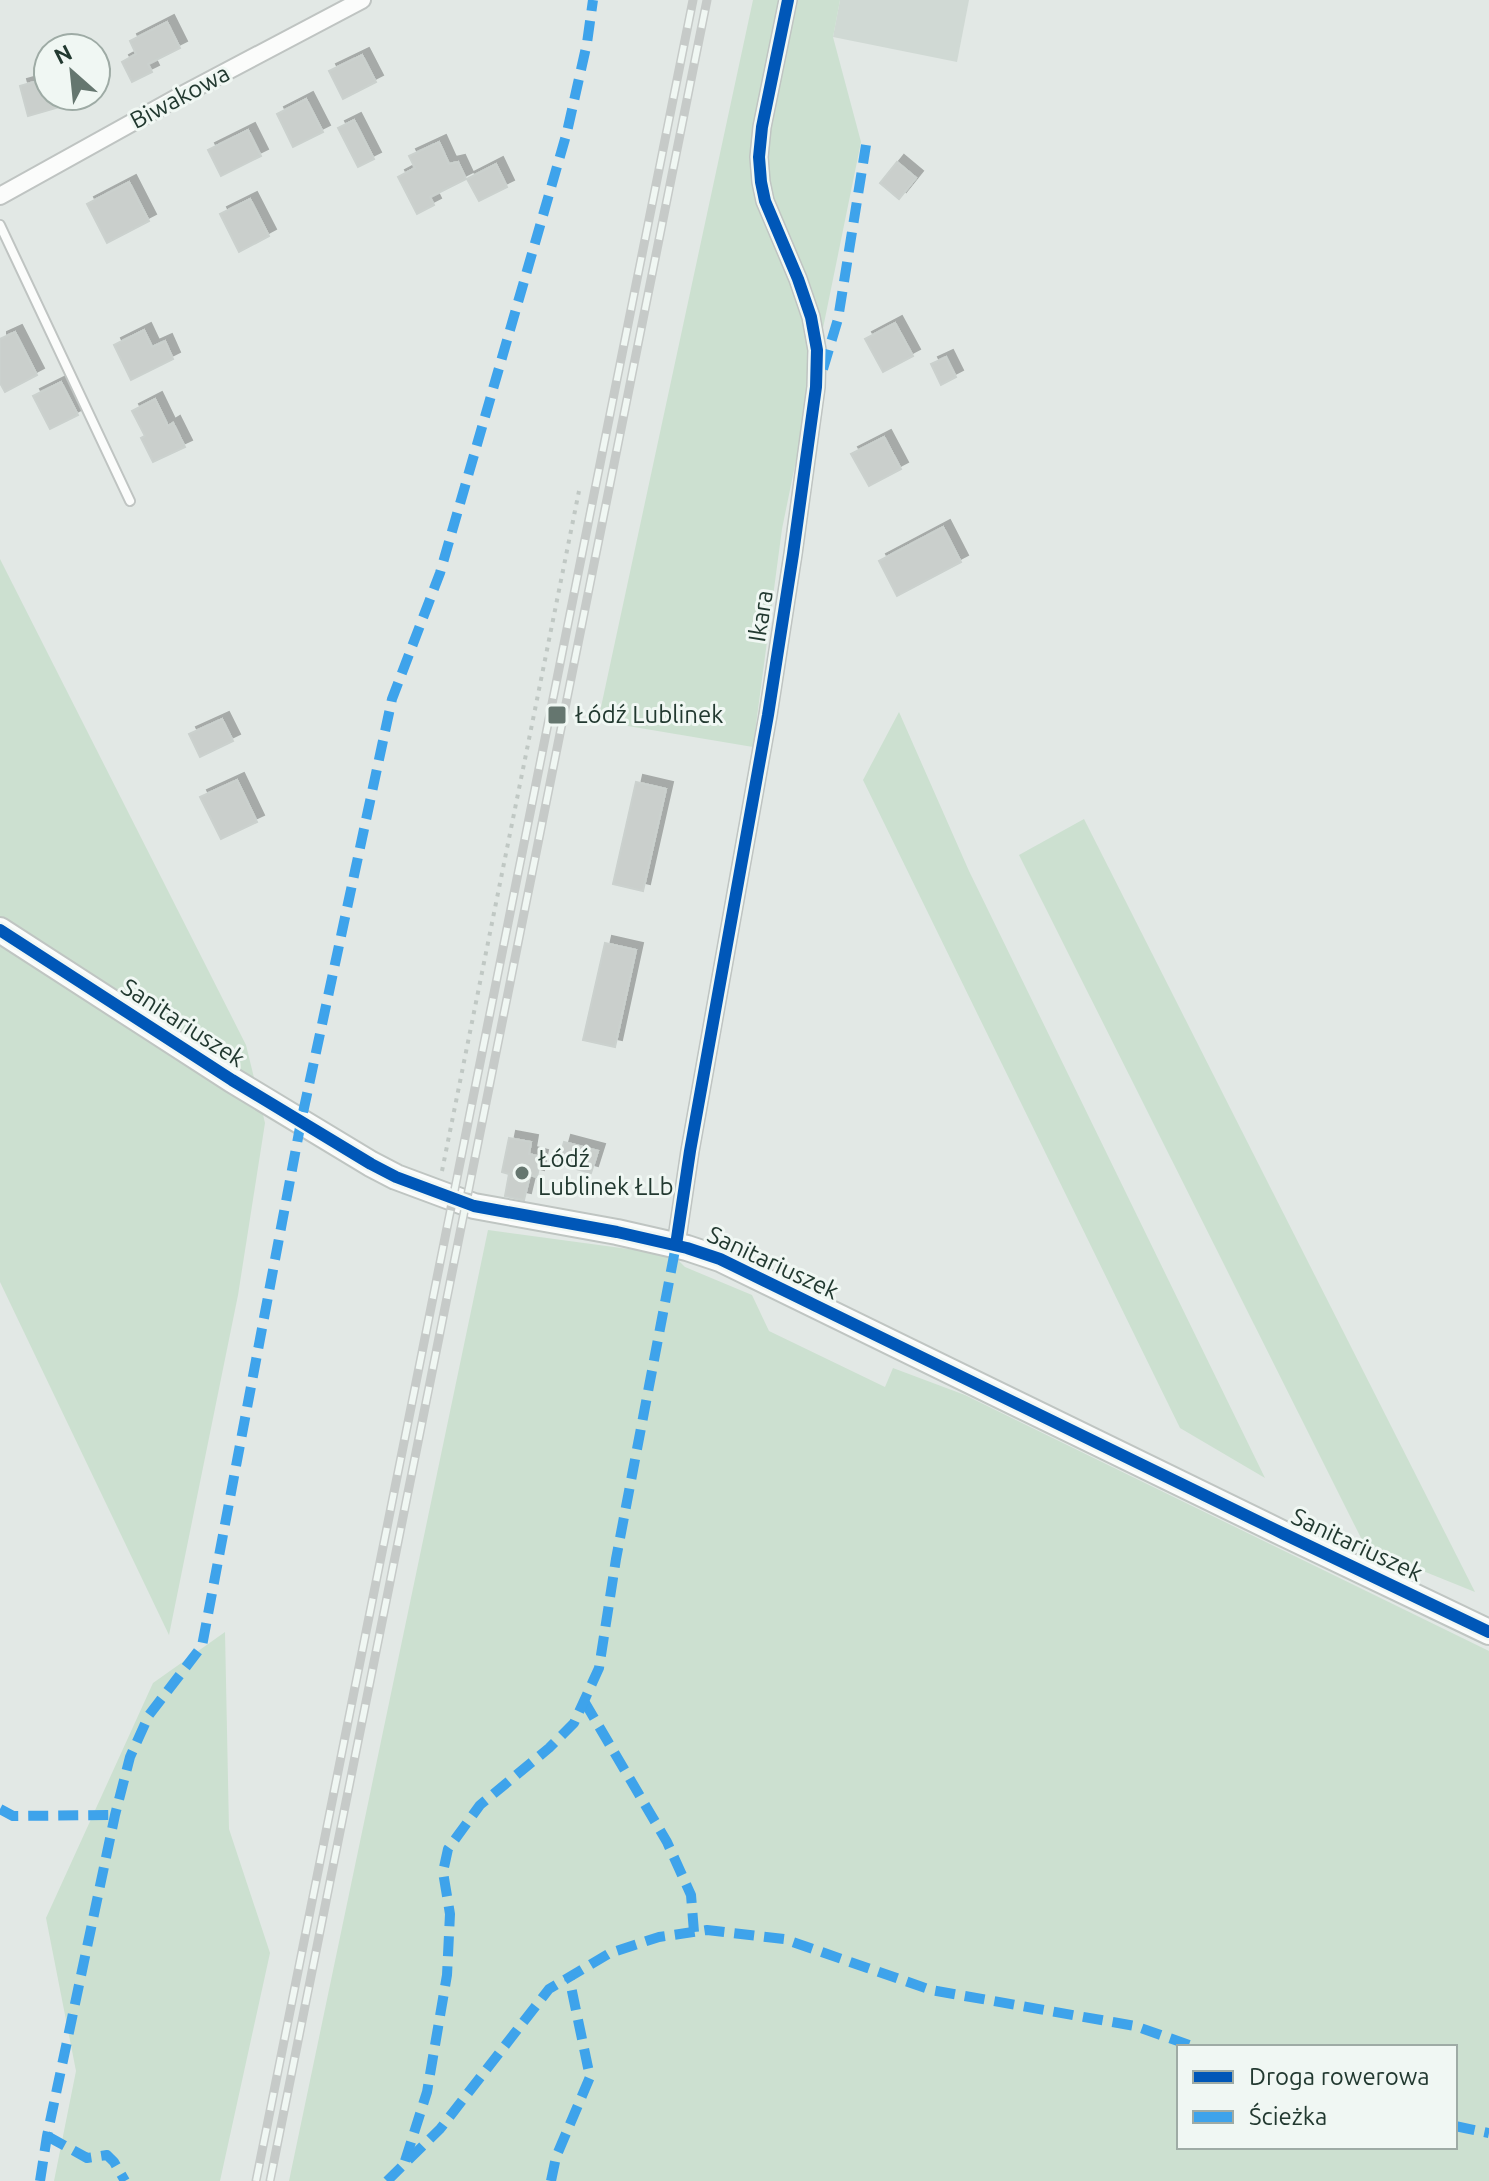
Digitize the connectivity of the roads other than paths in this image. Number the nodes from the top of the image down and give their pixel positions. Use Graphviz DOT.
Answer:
graph roads {
  1 [pos="362,0"];
  2 [pos="788,0"];
  3 [pos="0,196"];
  4 [pos="0,225"];
  5 [pos="130,501"];
  6 [pos="0,930"];
  7 [pos="676,1245"];
  8 [pos="1489,1632"];
  1 -- 3 [label="street, Biwakowa"];
  2 -- 7 [label="street, Ikara"];
  4 -- 5 [label="lane"];
  6 -- 7 [label="street, Sanitariuszek"];
  7 -- 8 [label="street, Sanitariuszek"];
}
